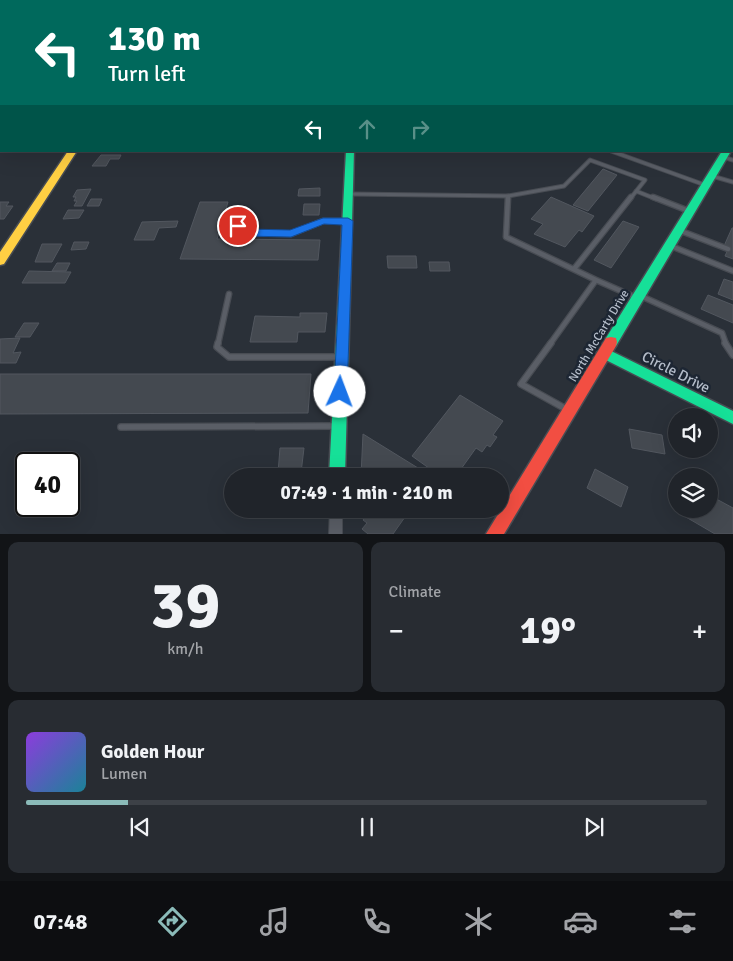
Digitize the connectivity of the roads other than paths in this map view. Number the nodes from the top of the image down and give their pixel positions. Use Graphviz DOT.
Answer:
graph roads {
  1 [pos="72,152"];
  2 [pos="350,152"];
  3 [pos="613,152"];
  4 [pos="728,156"];
  5 [pos="709,180"];
  6 [pos="733,182"];
  7 [pos="636,191"];
  8 [pos="349,194"];
  9 [pos="508,196"];
  10 [pos="690,212"];
  11 [pos="348,221"];
  12 [pos="238,226"];
  13 [pos="679,230"];
  14 [pos="670,246"];
  15 [pos="728,249"];
  16 [pos="0,261"];
  17 [pos="574,269"];
  18 [pos="733,271"];
  19 [pos="596,280"];
  20 [pos="229,294"];
  21 [pos="639,297"];
  22 [pos="605,353"];
  23 [pos="733,356"];
  24 [pos="342,357"];
  25 [pos="570,411"];
  26 [pos="733,418"];
  27 [pos="339,426"];
  28 [pos="120,427"];
  29 [pos="337,468"];
  30 [pos="336,518"];
  31 [pos="335,534"];
  32 [pos="494,534"];
  1 -- 16 [label="street"];
  2 -- 8 [label="street"];
  3 -- 5 [label="lane"];
  4 -- 5 [label="street, North McCarty Drive"];
  5 -- 6 [label="lane"];
  5 -- 10 [label="street, North McCarty Drive"];
  7 -- 9 [label="lane"];
  7 -- 10 [label="lane"];
  7 -- 17 [label="lane"];
  8 -- 9 [label="lane"];
  8 -- 11 [label="street"];
  9 -- 17 [label="lane"];
  10 -- 13 [label="street, North McCarty Drive"];
  11 -- 12 [label="lane"];
  11 -- 24 [label="street"];
  13 -- 14 [label="street, North McCarty Drive"];
  13 -- 15 [label="lane"];
  14 -- 18 [label="lane"];
  14 -- 21 [label="street, North McCarty Drive"];
  17 -- 19 [label="lane"];
  19 -- 21 [label="lane"];
  19 -- 25 [label="lane"];
  20 -- 24 [label="lane"];
  21 -- 22 [label="street, North McCarty Drive"];
  21 -- 23 [label="lane"];
  22 -- 25 [label="street, North McCarty Drive"];
  22 -- 26 [label="street, Circle Drive"];
  24 -- 27 [label="street"];
  25 -- 32 [label="street, North McCarty Drive"];
  27 -- 28 [label="lane"];
  27 -- 29 [label="street"];
  30 -- 31 [label="street"];
}
